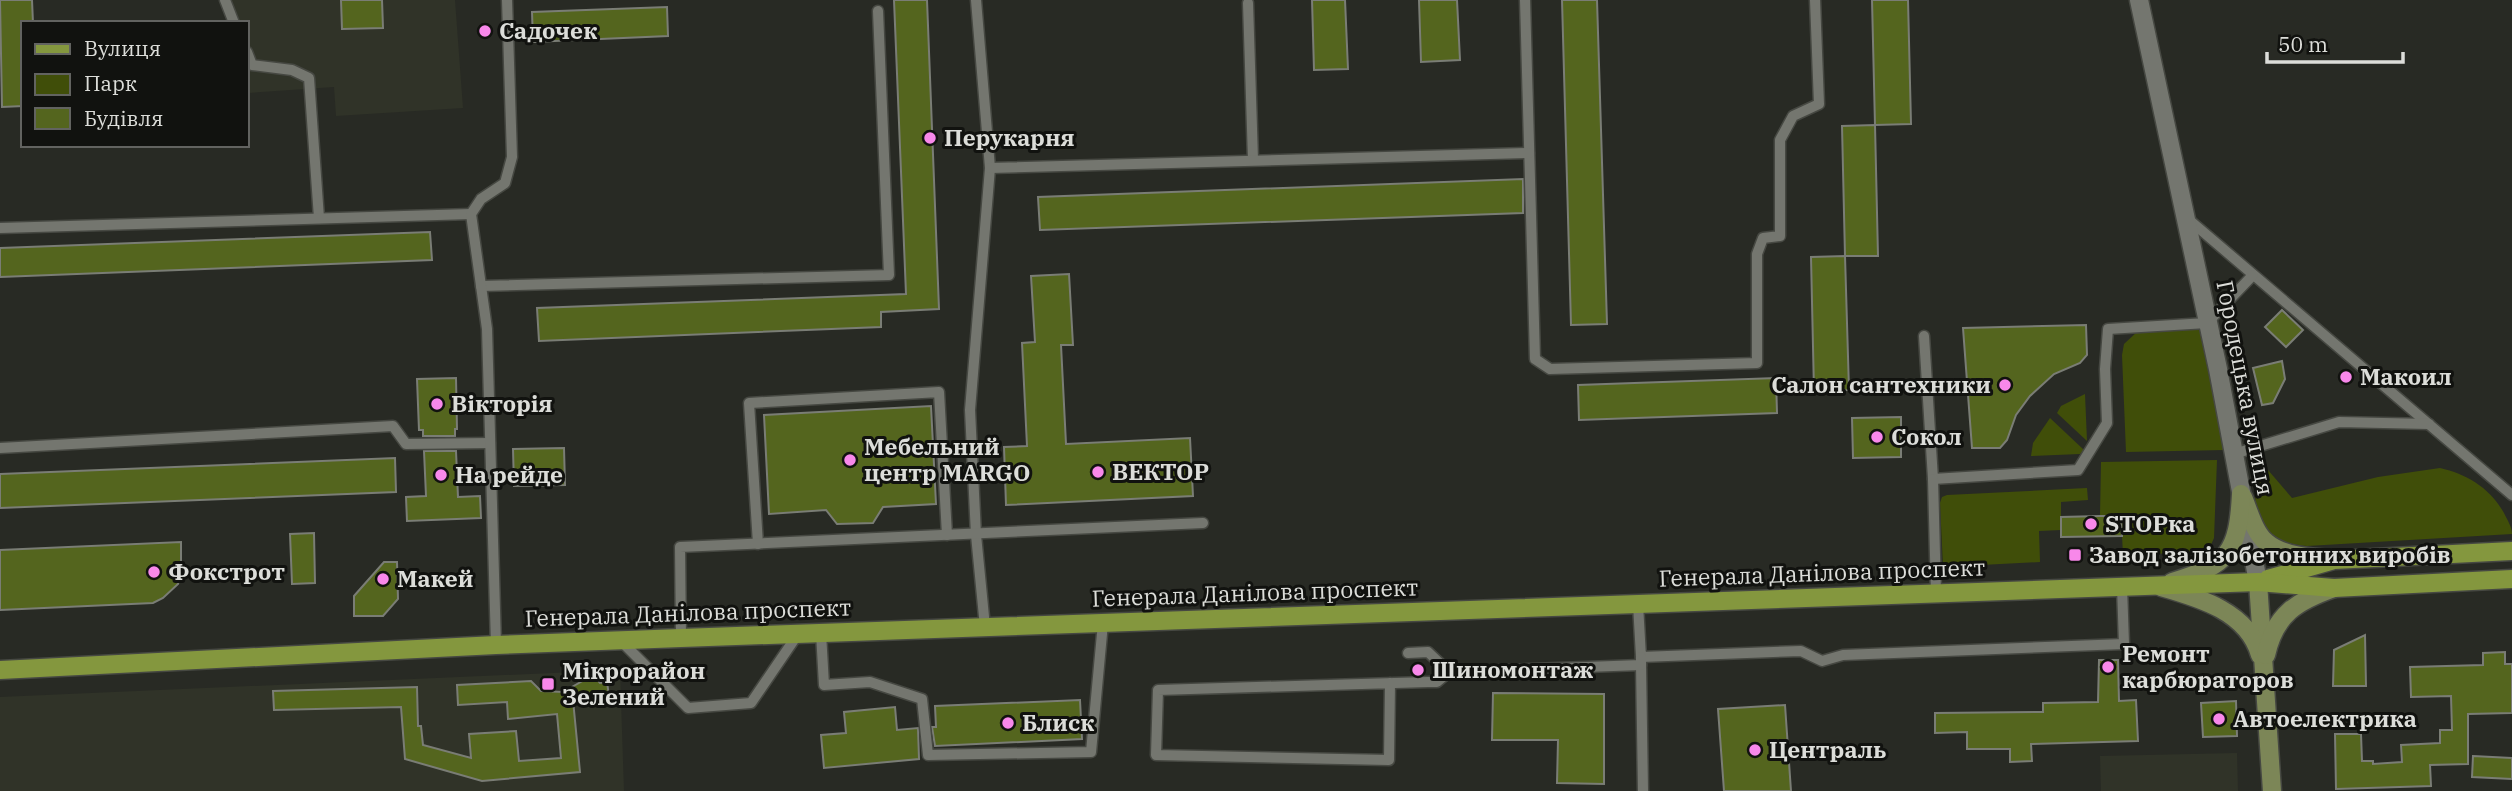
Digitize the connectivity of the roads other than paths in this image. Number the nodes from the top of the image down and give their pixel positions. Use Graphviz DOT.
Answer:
graph roads {
  1 [pos="225,0"];
  2 [pos="507,0"];
  3 [pos="976,0"];
  4 [pos="1525,0"];
  5 [pos="1815,0"];
  6 [pos="2139,0"];
  7 [pos="1248,3"];
  8 [pos="878,12"];
  9 [pos="233,21"];
  10 [pos="248,55"];
  11 [pos="1529,153"];
  12 [pos="1253,160"];
  13 [pos="990,168"];
  14 [pos="471,214"];
  15 [pos="2185,216"];
  16 [pos="319,218"];
  17 [pos="0,228"];
  18 [pos="2253,275"];
  19 [pos="481,286"];
  20 [pos="2207,323"];
  21 [pos="1924,336"];
  22 [pos="2429,424"];
  23 [pos="490,443"];
  24 [pos="0,448"];
  25 [pos="2234,454"];
  26 [pos="1933,479"];
  27 [pos="2241,494"];
  28 [pos="2512,495"];
  29 [pos="1203,523"];
  30 [pos="976,535"];
  31 [pos="947,536"];
  32 [pos="758,544"];
  33 [pos="2512,551"];
  34 [pos="2334,560"];
  35 [pos="2512,579"];
  36 [pos="2258,582"];
  37 [pos="2158,586"];
  38 [pos="2122,587"];
  39 [pos="2334,588"];
  40 [pos="1936,593"];
  41 [pos="1638,604"];
  42 [pos="1103,623"];
  43 [pos="985,627"];
  44 [pos="821,633"];
  45 [pos="798,634"];
  46 [pos="681,638"];
  47 [pos="620,640"];
  48 [pos="496,645"];
  49 [pos="1408,653"];
  50 [pos="1641,661"];
  51 [pos="2264,668"];
  52 [pos="0,670"];
  53 [pos="1449,672"];
  54 [pos="1390,684"];
  55 [pos="1643,791"];
  56 [pos="2272,791"];
  1 -- 9 [label="lane"];
  2 -- 14 [label="lane"];
  3 -- 13 [label="lane"];
  4 -- 11 [label="lane"];
  5 -- 11 [label="lane"];
  6 -- 15 [label="street, Городецька вулиця"];
  7 -- 12 [label="lane"];
  8 -- 19 [label="lane"];
  10 -- 16 [label="lane"];
  11 -- 12 [label="lane"];
  12 -- 13 [label="lane"];
  13 -- 30 [label="lane"];
  14 -- 16 [label="lane"];
  14 -- 19 [label="lane"];
  15 -- 18 [label="lane"];
  15 -- 20 [label="street, Городецька вулиця"];
  16 -- 17 [label="lane"];
  18 -- 20 [label="lane"];
  18 -- 22 [label="lane"];
  19 -- 23 [label="lane"];
  20 -- 25 [label="street, Городецька вулиця"];
  20 -- 26 [label="lane"];
  21 -- 26 [label="lane"];
  22 -- 25 [label="lane"];
  22 -- 28 [label="lane"];
  23 -- 24 [label="lane"];
  23 -- 48 [label="lane"];
  25 -- 27 [label="street, Городецька вулиця"];
  26 -- 40 [label="lane"];
  27 -- 34 [label="main road"];
  27 -- 36 [label="street, Городецька вулиця"];
  27 -- 37 [label="main road"];
  29 -- 30 [label="lane"];
  30 -- 31 [label="lane"];
  30 -- 43 [label="lane"];
  31 -- 32 [label="lane"];
  31 -- 32 [label="lane"];
  32 -- 46 [label="lane"];
  33 -- 34 [label="main road"];
  34 -- 36 [label="main road"];
  35 -- 39 [label="main road, Генерала Данілова проспект"];
  36 -- 37 [label="main road, Генерала Данілова проспект"];
  36 -- 39 [label="main road, Генерала Данілова проспект"];
  36 -- 51 [label="main road, Городецька вулиця"];
  37 -- 38 [label="main road, Генерала Данілова проспект"];
  37 -- 51 [label="main road"];
  38 -- 40 [label="main road, Генерала Данілова проспект"];
  38 -- 50 [label="lane"];
  39 -- 51 [label="main road"];
  40 -- 41 [label="main road, Генерала Данілова проспект"];
  41 -- 42 [label="main road, Генерала Данілова проспект"];
  41 -- 50 [label="lane"];
  42 -- 43 [label="main road, Генерала Данілова проспект"];
  42 -- 44 [label="lane"];
  43 -- 44 [label="main road, Генерала Данілова проспект"];
  44 -- 45 [label="main road, Генерала Данілова проспект"];
  45 -- 46 [label="main road, Генерала Данілова проспект"];
  45 -- 47 [label="lane"];
  46 -- 47 [label="main road, Генерала Данілова проспект"];
  47 -- 48 [label="main road, Генерала Данілова проспект"];
  48 -- 52 [label="main road, Генерала Данілова проспект"];
  49 -- 53 [label="lane"];
  50 -- 53 [label="lane"];
  50 -- 55 [label="lane"];
  51 -- 56 [label="main road, Городецька вулиця"];
  53 -- 54 [label="lane"];
  54 -- 54 [label="lane"];
}
